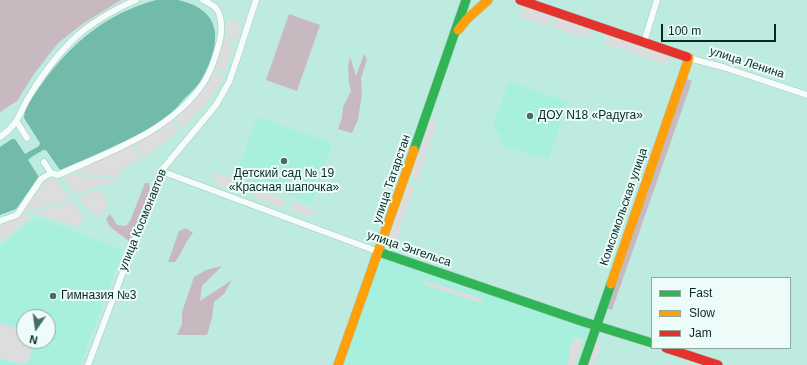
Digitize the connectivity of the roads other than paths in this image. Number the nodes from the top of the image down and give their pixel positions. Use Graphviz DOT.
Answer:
graph roads {
  1 [pos="136,0"];
  2 [pos="203,0"];
  3 [pos="256,0"];
  4 [pos="466,0"];
  5 [pos="488,0"];
  6 [pos="520,0"];
  7 [pos="658,0"];
  8 [pos="454,34"];
  9 [pos="644,42"];
  10 [pos="689,58"];
  11 [pos="807,95"];
  12 [pos="17,122"];
  13 [pos="0,137"];
  14 [pos="27,138"];
  15 [pos="44,162"];
  16 [pos="161,170"];
  17 [pos="51,173"];
  18 [pos="0,221"];
  19 [pos="379,252"];
  20 [pos="596,326"];
  21 [pos="651,343"];
  22 [pos="669,349"];
  23 [pos="88,365"];
  24 [pos="338,365"];
  25 [pos="583,365"];
  26 [pos="718,365"];
  1 -- 12 [label="street"];
  2 -- 17 [label="street"];
  3 -- 16 [label="street, улица Космонавтов"];
  4 -- 8 [label="street, улица Татарстан"];
  5 -- 8 [label="street"];
  6 -- 9 [label="street, улица Ленина"];
  7 -- 9 [label="street"];
  8 -- 19 [label="street, улица Татарстан"];
  9 -- 10 [label="street, улица Ленина"];
  10 -- 11 [label="street, улица Ленина"];
  10 -- 20 [label="street, Комсомольская улица"];
  12 -- 13 [label="street"];
  12 -- 14 [label="street"];
  15 -- 17 [label="street"];
  16 -- 19 [label="street, улица Энгельса"];
  16 -- 23 [label="street, улица Космонавтов"];
  17 -- 18 [label="street"];
  19 -- 20 [label="street, улица Энгельса"];
  19 -- 24 [label="street, улица Татарстан"];
  20 -- 21 [label="street, улица Энгельса"];
  20 -- 25 [label="street, Комсомольская улица"];
  22 -- 26 [label="street"];
}
